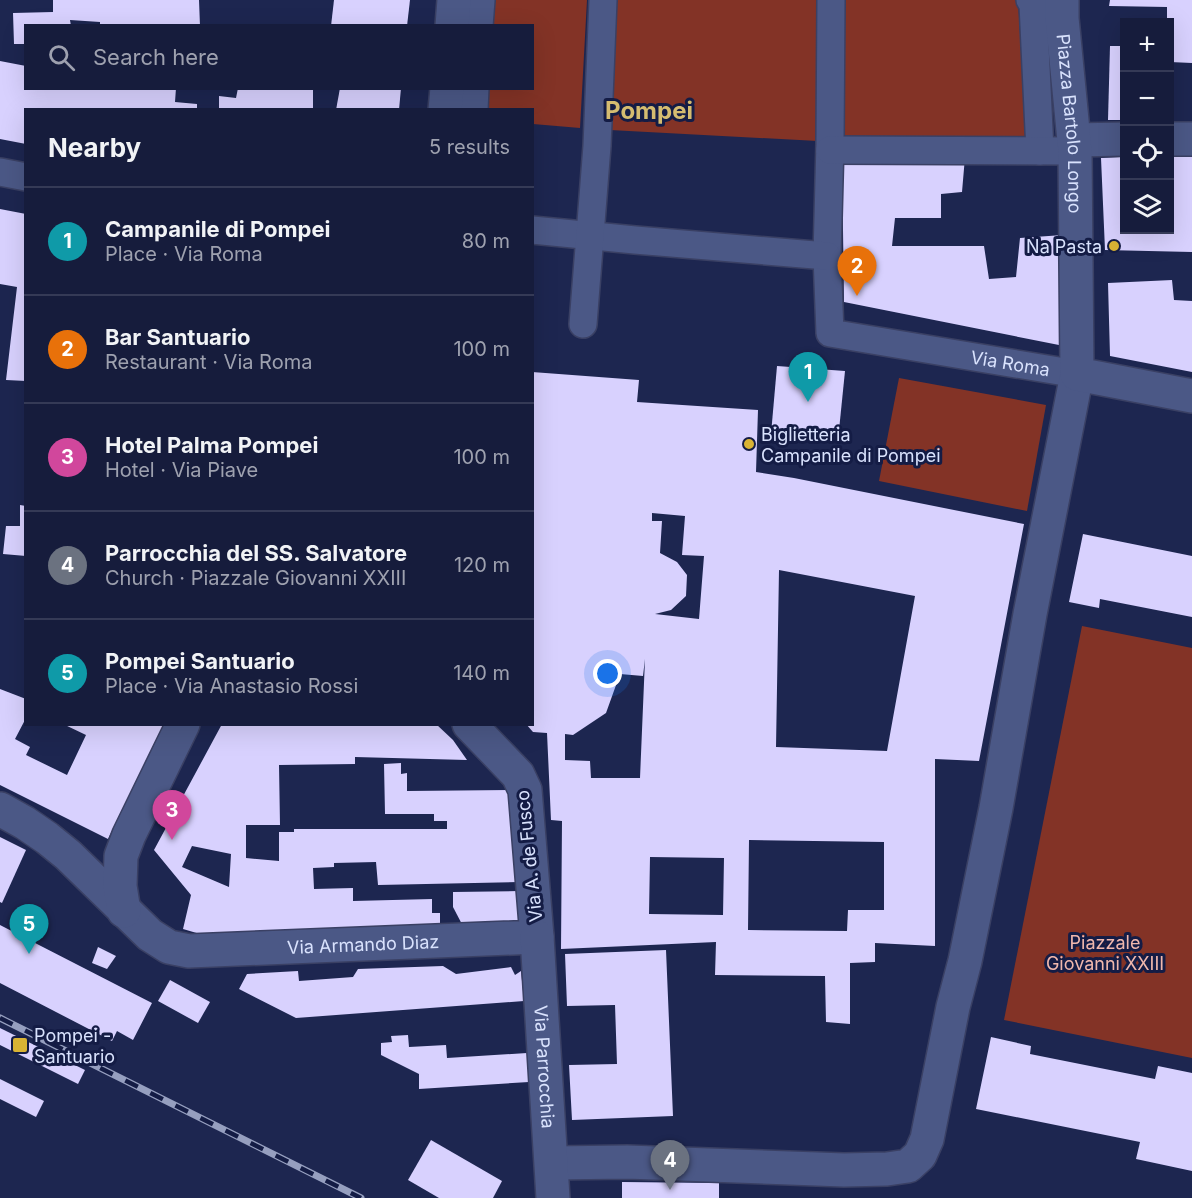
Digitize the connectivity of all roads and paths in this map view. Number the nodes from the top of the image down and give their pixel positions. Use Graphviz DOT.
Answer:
graph roads {
  1 [pos="454,0"];
  2 [pos="481,0"];
  3 [pos="603,0"];
  4 [pos="831,0"];
  5 [pos="1030,0"];
  6 [pos="1059,6"];
  7 [pos="452,24"];
  8 [pos="479,24"];
  9 [pos="1052,70"];
  10 [pos="447,90"];
  11 [pos="475,90"];
  12 [pos="445,108"];
  13 [pos="474,108"];
  14 [pos="1174,139"];
  15 [pos="1192,139"];
  16 [pos="1120,140"];
  17 [pos="1075,146"];
  18 [pos="830,150"];
  19 [pos="1040,151"];
  20 [pos="0,172"];
  21 [pos="24,177"];
  22 [pos="534,230"];
  23 [pos="589,236"];
  24 [pos="827,256"];
  25 [pos="583,324"];
  26 [pos="1077,375"];
  27 [pos="1192,396"];
  28 [pos="182,726"];
  29 [pos="471,726"];
  30 [pos="0,809"];
  31 [pos="124,911"];
  32 [pos="537,937"];
  33 [pos="552,1163"];
  34 [pos="553,1198"];
  1 -- 7 [label="street"];
  2 -- 8 [label="street"];
  3 -- 23 [label="street"];
  4 -- 18 [label="street"];
  5 -- 9 [label="street"];
  6 -- 9 [label="street, Piazza Bartolo Longo"];
  9 -- 17 [label="street, Piazza Bartolo Longo"];
  9 -- 19 [label="street"];
  10 -- 12 [label="street"];
  11 -- 13 [label="street"];
  14 -- 15 [label="street"];
  16 -- 17 [label="street"];
  17 -- 19 [label="street"];
  17 -- 26 [label="street, Piazza Bartolo Longo"];
  18 -- 19 [label="street"];
  18 -- 24 [label="street"];
  20 -- 21 [label="street"];
  22 -- 23 [label="street"];
  23 -- 24 [label="street"];
  23 -- 25 [label="street"];
  24 -- 26 [label="street, Via Roma"];
  26 -- 27 [label="street, Via Roma"];
  26 -- 33 [label="street"];
  28 -- 31 [label="street"];
  29 -- 32 [label="street, Via A. de Fusco"];
  30 -- 31 [label="street"];
  31 -- 32 [label="street, Via Armando Diaz"];
  32 -- 33 [label="street, Via Parrocchia"];
  33 -- 34 [label="street, Via Parrocchia"];
}
